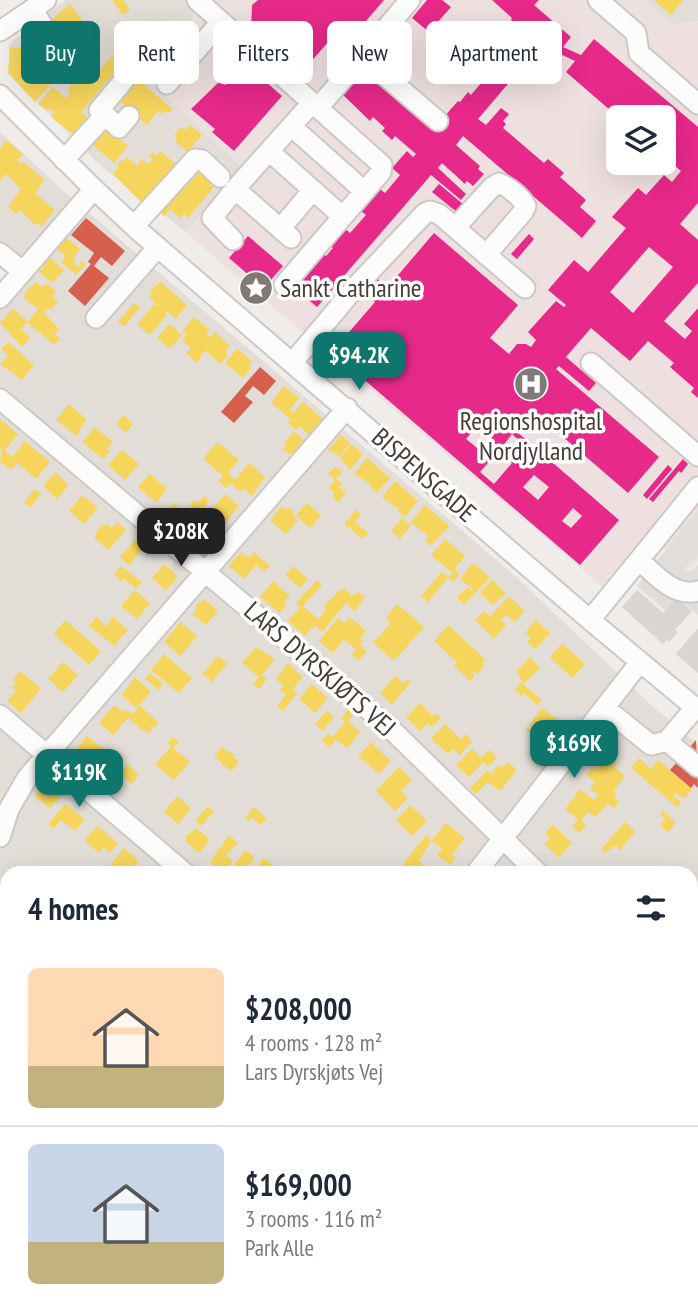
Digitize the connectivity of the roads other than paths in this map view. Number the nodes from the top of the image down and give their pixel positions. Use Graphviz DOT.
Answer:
graph roads {
  1 [pos="410,0"];
  2 [pos="598,0"];
  3 [pos="32,6"];
  4 [pos="211,9"];
  5 [pos="392,21"];
  6 [pos="199,29"];
  7 [pos="0,31"];
  8 [pos="121,84"];
  9 [pos="336,84"];
  10 [pos="395,84"];
  11 [pos="0,94"];
  12 [pos="698,104"];
  13 [pos="315,106"];
  14 [pos="105,115"];
  15 [pos="129,117"];
  16 [pos="438,121"];
  17 [pos="291,126"];
  18 [pos="269,151"];
  19 [pos="64,160"];
  20 [pos="228,183"];
  21 [pos="94,189"];
  22 [pos="313,190"];
  23 [pos="364,191"];
  24 [pos="342,216"];
  25 [pos="134,226"];
  26 [pos="456,228"];
  27 [pos="233,240"];
  28 [pos="158,247"];
  29 [pos="0,253"];
  30 [pos="486,255"];
  31 [pos="23,272"];
  32 [pos="284,285"];
  33 [pos="525,288"];
  34 [pos="0,298"];
  35 [pos="96,318"];
  36 [pos="293,362"];
  37 [pos="590,363"];
  38 [pos="0,398"];
  39 [pos="347,408"];
  40 [pos="698,456"];
  41 [pos="698,486"];
  42 [pos="639,560"];
  43 [pos="205,570"];
  44 [pos="698,591"];
  45 [pos="590,620"];
  46 [pos="640,662"];
  47 [pos="694,701"];
  48 [pos="604,708"];
  49 [pos="0,715"];
  50 [pos="667,741"];
  51 [pos="47,755"];
  52 [pos="698,767"];
  53 [pos="0,837"];
  54 [pos="503,839"];
  55 [pos="177,866"];
  56 [pos="482,866"];
  57 [pos="531,866"];
  1 -- 5 [label="street"];
  2 -- 12 [label="street"];
  3 -- 7 [label="street"];
  4 -- 6 [label="street"];
  4 -- 13 [label="street"];
  8 -- 14 [label="street"];
  9 -- 13 [label="street"];
  10 -- 16 [label="street"];
  11 -- 19 [label="street, BISPENSGADE"];
  13 -- 17 [label="street"];
  13 -- 23 [label="street"];
  14 -- 15 [label="street"];
  14 -- 19 [label="street"];
  17 -- 18 [label="street"];
  17 -- 23 [label="street"];
  18 -- 20 [label="street"];
  18 -- 22 [label="street"];
  19 -- 21 [label="street, BISPENSGADE"];
  20 -- 22 [label="street"];
  20 -- 25 [label="street"];
  20 -- 27 [label="street"];
  21 -- 25 [label="street, BISPENSGADE"];
  21 -- 31 [label="street"];
  22 -- 24 [label="street"];
  23 -- 24 [label="street"];
  24 -- 32 [label="street"];
  25 -- 28 [label="street, BISPENSGADE"];
  26 -- 30 [label="street"];
  26 -- 30 [label="street"];
  26 -- 36 [label="street"];
  28 -- 35 [label="street"];
  28 -- 36 [label="street, BISPENSGADE"];
  29 -- 31 [label="street"];
  30 -- 33 [label="street"];
  31 -- 34 [label="street"];
  36 -- 39 [label="street, BISPENSGADE"];
  37 -- 40 [label="street"];
  38 -- 43 [label="street, LARS DYRSKJØTS VEJ"];
  39 -- 43 [label="street"];
  39 -- 45 [label="street, BISPENSGADE"];
  41 -- 42 [label="street"];
  42 -- 44 [label="street"];
  42 -- 45 [label="street"];
  43 -- 51 [label="street"];
  43 -- 54 [label="street, LARS DYRSKJØTS VEJ"];
  45 -- 46 [label="street, BISPENSGADE"];
  46 -- 47 [label="street, BISPENSGADE"];
  46 -- 48 [label="street"];
  47 -- 50 [label="street"];
  48 -- 50 [label="street"];
  48 -- 54 [label="street"];
  49 -- 51 [label="street"];
  50 -- 52 [label="street"];
  51 -- 53 [label="street"];
  51 -- 55 [label="street"];
  54 -- 56 [label="street"];
  54 -- 57 [label="street, LARS DYRSKJØTS VEJ"];
}
